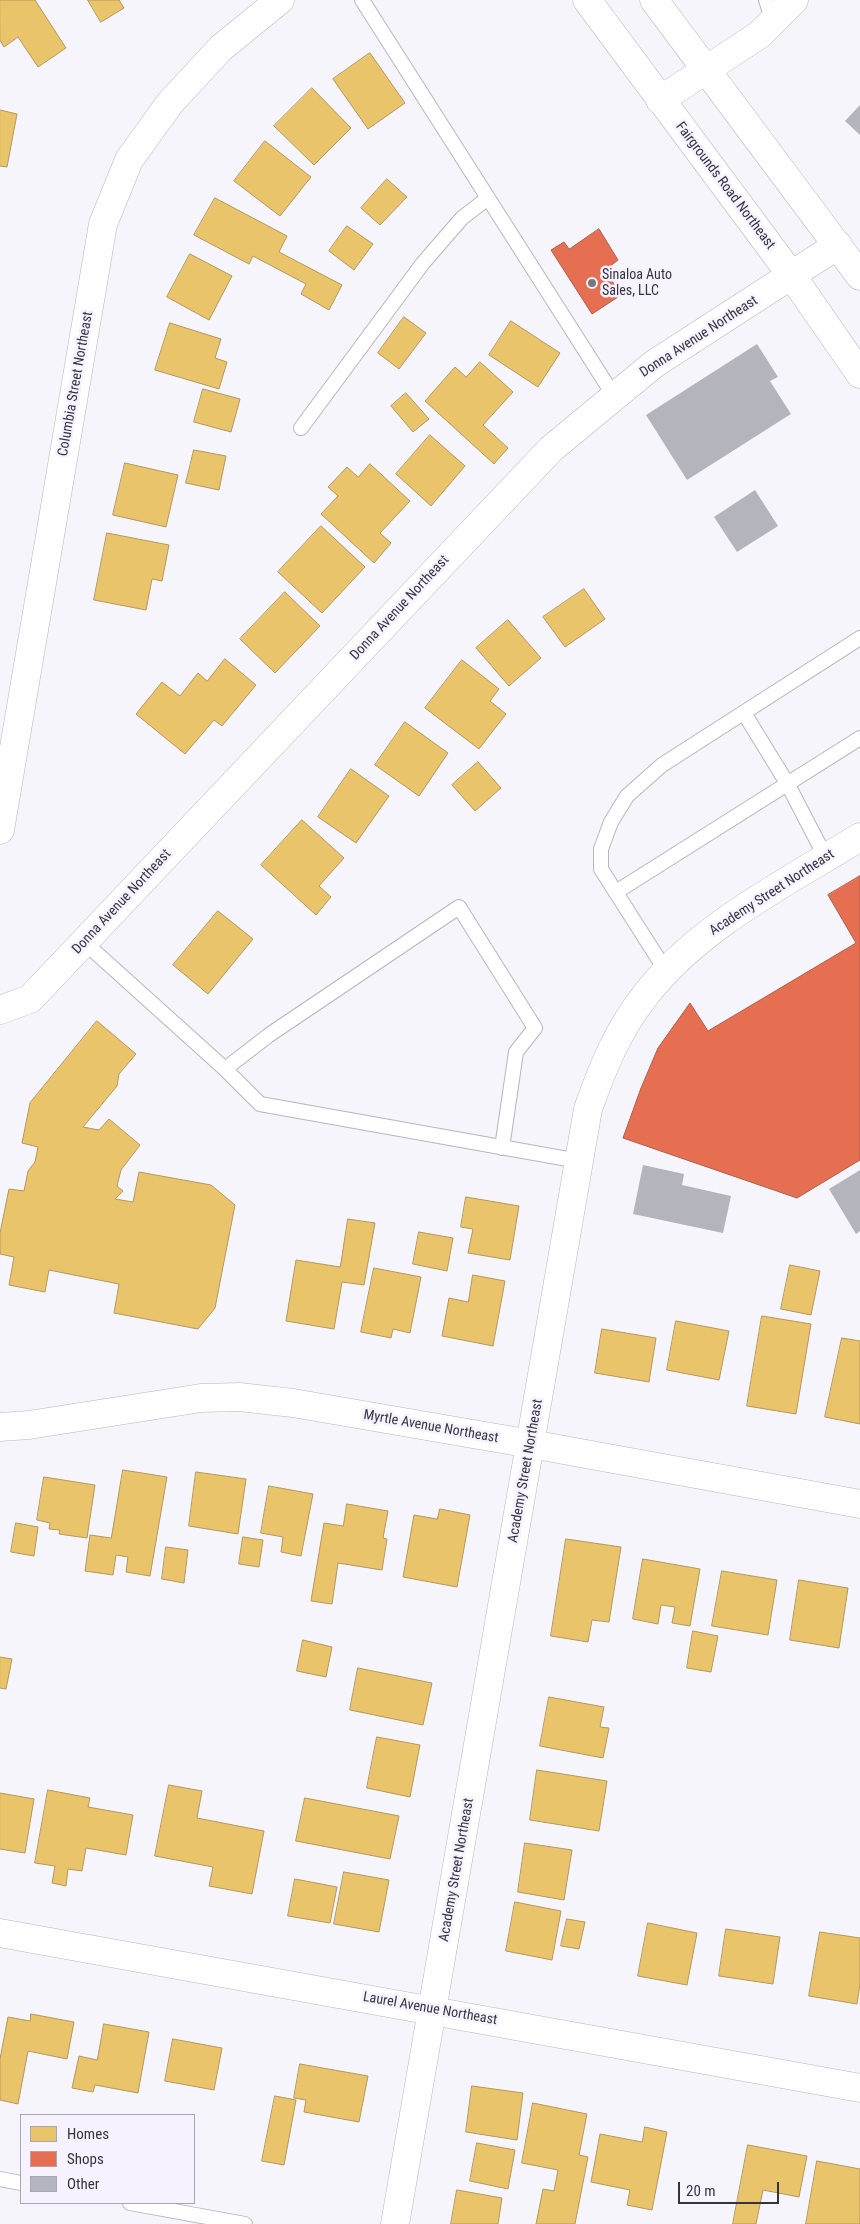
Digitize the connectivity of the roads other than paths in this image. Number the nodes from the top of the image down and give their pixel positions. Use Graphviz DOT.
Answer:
graph roads {
  1 [pos="280,0"];
  2 [pos="362,0"];
  3 [pos="587,0"];
  4 [pos="654,0"];
  5 [pos="794,0"];
  6 [pos="770,11"];
  7 [pos="706,70"];
  8 [pos="660,100"];
  9 [pos="488,198"];
  10 [pos="838,245"];
  11 [pos="859,273"];
  12 [pos="792,276"];
  13 [pos="860,374"];
  14 [pos="614,396"];
  15 [pos="301,428"];
  16 [pos="860,638"];
  17 [pos="744,713"];
  18 [pos="860,738"];
  19 [pos="787,783"];
  20 [pos="0,830"];
  21 [pos="860,836"];
  22 [pos="826,858"];
  23 [pos="616,892"];
  24 [pos="84,942"];
  25 [pos="666,971"];
  26 [pos="0,1010"];
  27 [pos="225,1069"];
  28 [pos="502,1148"];
  29 [pos="579,1161"];
  30 [pos="0,1427"];
  31 [pos="531,1444"];
  32 [pos="860,1504"];
  33 [pos="0,1932"];
  34 [pos="432,2010"];
  35 [pos="860,2088"];
  36 [pos="0,2179"];
  37 [pos="20,2182"];
  38 [pos="135,2204"];
  39 [pos="245,2224"];
  40 [pos="395,2224"];
  1 -- 20 [label="street, Columbia Street Northeast"];
  2 -- 9 [label="lane"];
  3 -- 8 [label="street, Fairgrounds Road Northeast"];
  4 -- 7 [label="street"];
  5 -- 6 [label="street"];
  6 -- 7 [label="street"];
  7 -- 8 [label="street"];
  7 -- 10 [label="street"];
  8 -- 12 [label="street, Fairgrounds Road Northeast"];
  9 -- 14 [label="lane"];
  9 -- 15 [label="lane"];
  10 -- 11 [label="street"];
  10 -- 12 [label="street, Donna Avenue Northeast"];
  12 -- 13 [label="street, Fairgrounds Road Northeast"];
  12 -- 14 [label="street, Donna Avenue Northeast"];
  14 -- 24 [label="street, Donna Avenue Northeast"];
  16 -- 17 [label="lane"];
  17 -- 19 [label="lane"];
  17 -- 23 [label="lane"];
  18 -- 19 [label="lane"];
  19 -- 22 [label="lane"];
  19 -- 23 [label="lane"];
  21 -- 22 [label="street, Academy Street Northeast"];
  22 -- 25 [label="street, Academy Street Northeast"];
  23 -- 25 [label="lane"];
  24 -- 26 [label="street, Donna Avenue Northeast"];
  24 -- 27 [label="lane"];
  25 -- 29 [label="street, Academy Street Northeast"];
  27 -- 28 [label="lane"];
  27 -- 28 [label="lane"];
  28 -- 29 [label="lane"];
  29 -- 31 [label="street, Academy Street Northeast"];
  30 -- 31 [label="street, Myrtle Avenue Northeast"];
  31 -- 32 [label="street, Myrtle Avenue Northeast"];
  31 -- 34 [label="street, Academy Street Northeast"];
  33 -- 34 [label="street, Laurel Avenue Northeast"];
  34 -- 35 [label="street, Laurel Avenue Northeast"];
  34 -- 40 [label="street, Academy Street Northeast"];
  36 -- 37 [label="lane"];
  38 -- 39 [label="lane"];
}
